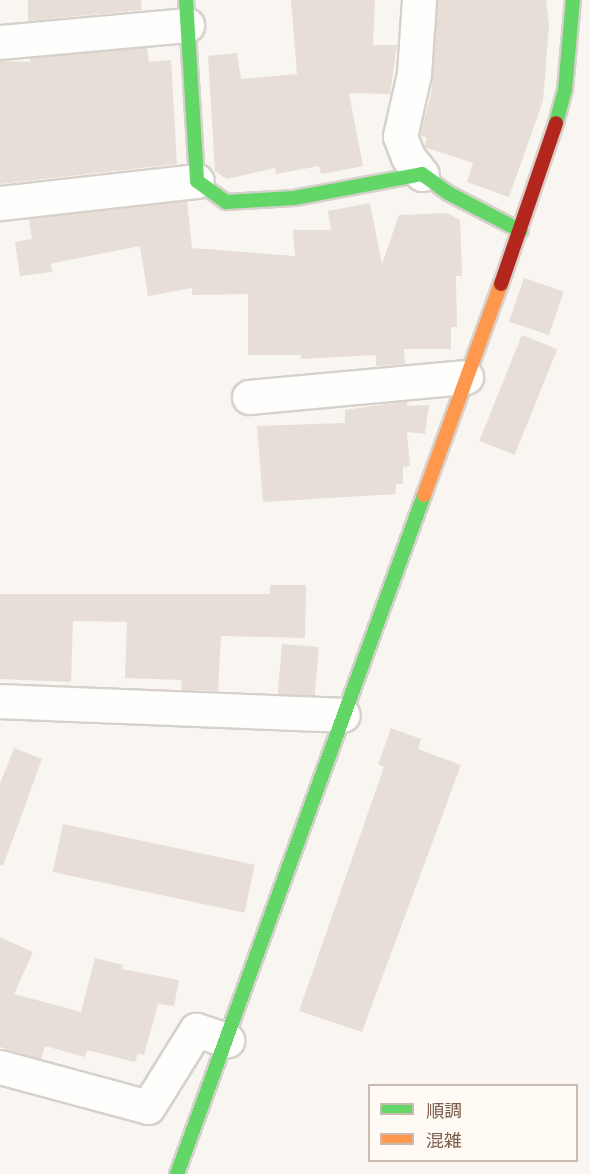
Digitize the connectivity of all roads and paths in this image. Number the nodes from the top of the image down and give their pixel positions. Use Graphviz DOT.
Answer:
graph roads {
  1 [pos="419,0"];
  2 [pos="573,0"];
  3 [pos="187,13"];
  4 [pos="0,42"];
  5 [pos="422,174"];
  6 [pos="197,181"];
  7 [pos="0,203"];
  8 [pos="521,231"];
  9 [pos="466,377"];
  10 [pos="249,397"];
  11 [pos="0,701"];
  12 [pos="343,715"];
  13 [pos="227,1040"];
  14 [pos="0,1067"];
  15 [pos="177,1174"];
  1 -- 5 [label="street"];
  2 -- 8 [label="street"];
  3 -- 4 [label="street"];
  3 -- 6 [label="street"];
  5 -- 6 [label="street"];
  5 -- 8 [label="street"];
  6 -- 7 [label="street"];
  8 -- 9 [label="street"];
  9 -- 10 [label="street"];
  9 -- 12 [label="street"];
  11 -- 12 [label="street"];
  12 -- 13 [label="street"];
  13 -- 14 [label="street"];
  13 -- 15 [label="street"];
}
